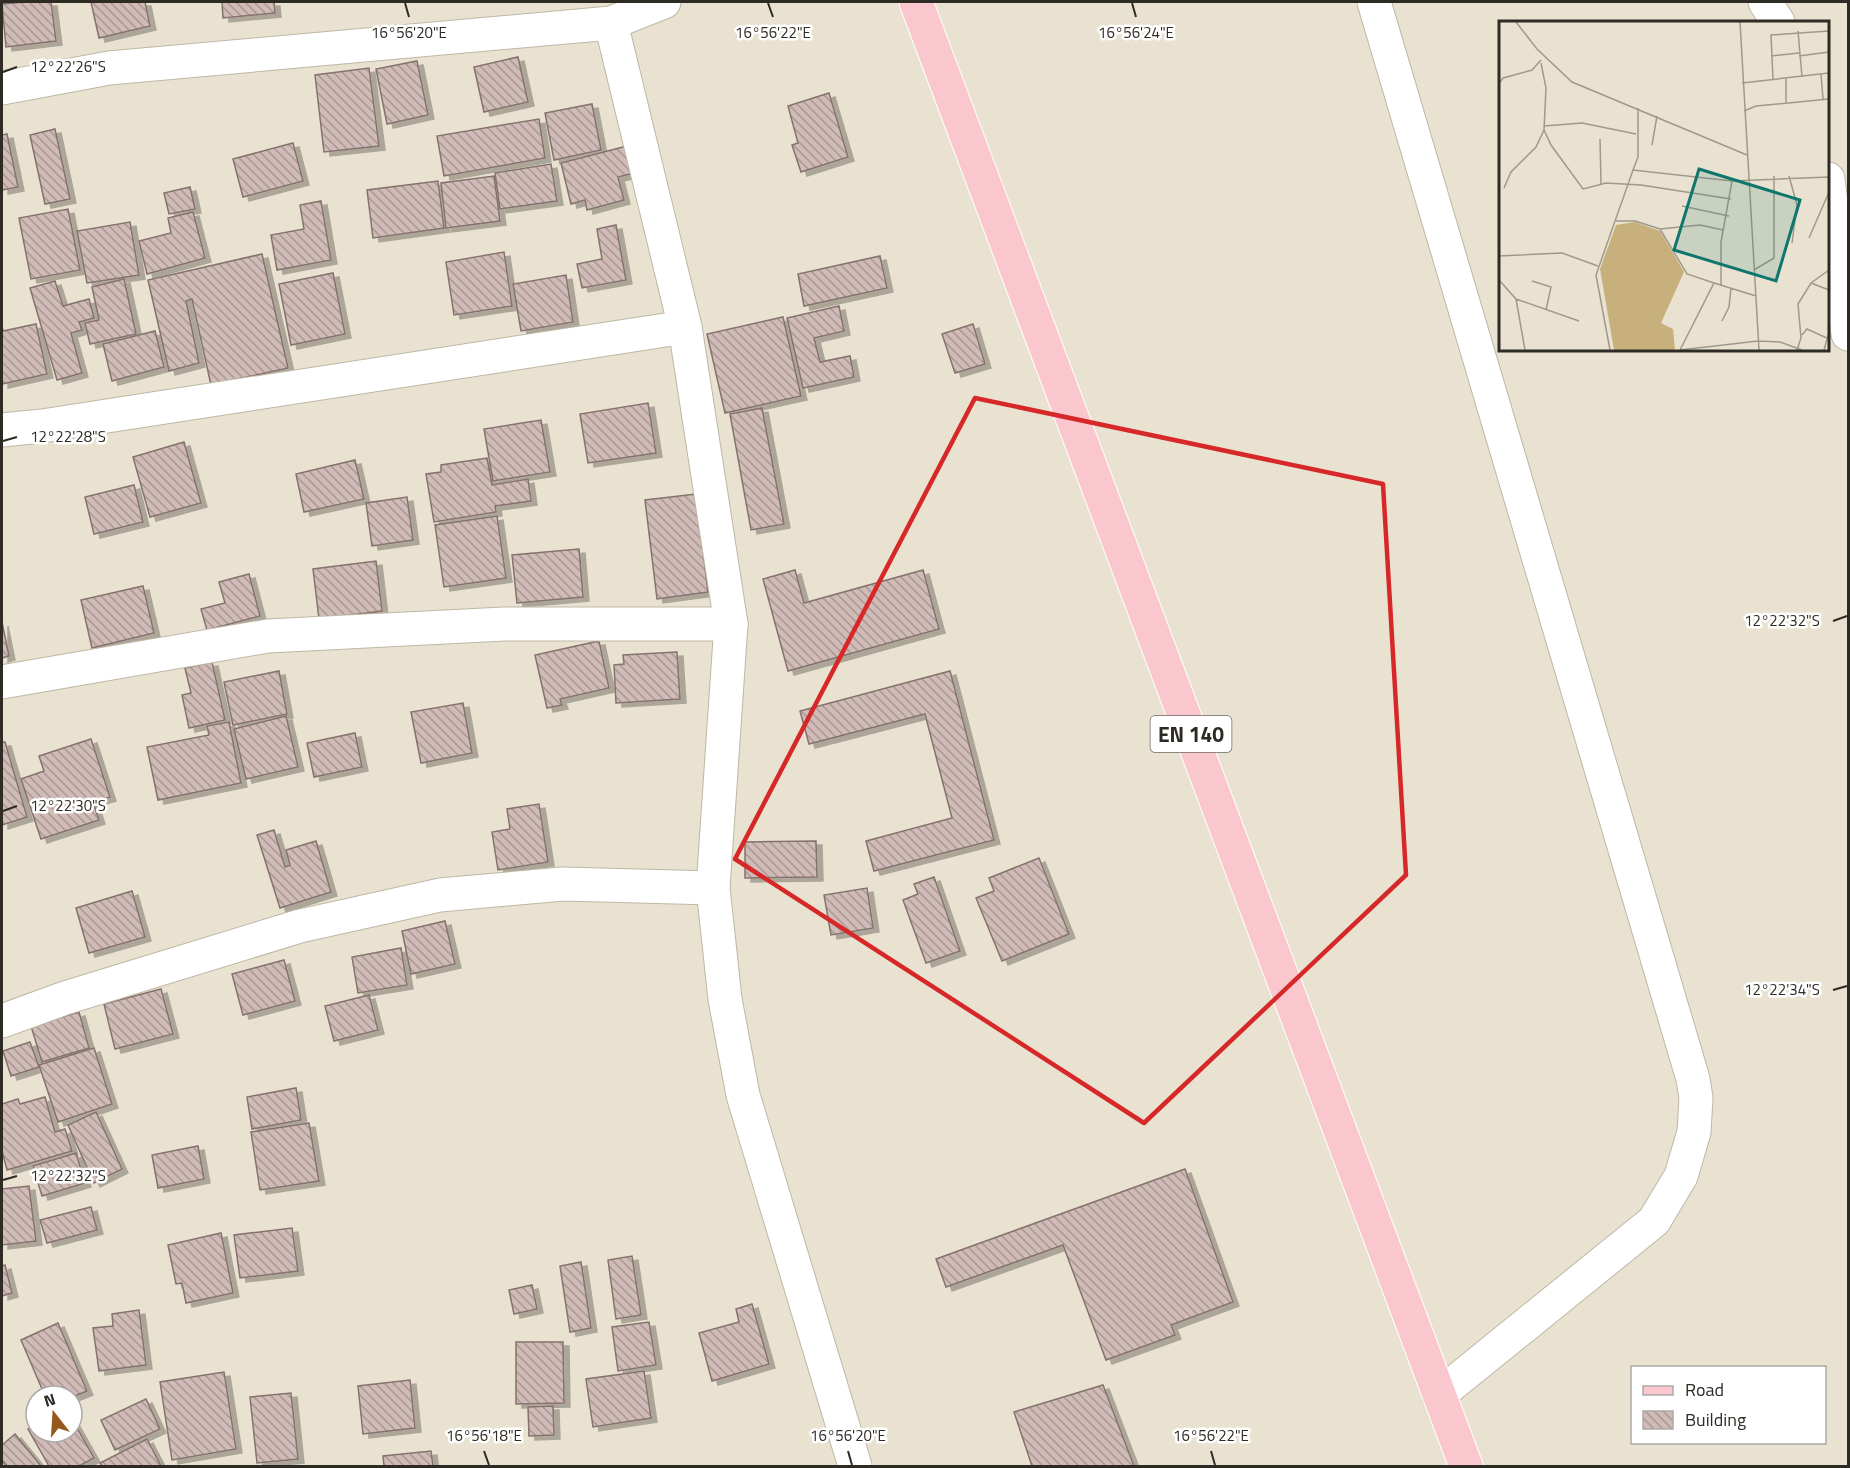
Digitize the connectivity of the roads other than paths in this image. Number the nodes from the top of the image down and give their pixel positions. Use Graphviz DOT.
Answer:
graph roads {
  1 [pos="664,2"];
  2 [pos="916,2"];
  3 [pos="1374,2"];
  4 [pos="1765,2"];
  5 [pos="1777,21"];
  6 [pos="611,23"];
  7 [pos="2,88"];
  8 [pos="1829,194"];
  9 [pos="685,327"];
  10 [pos="1848,334"];
  11 [pos="2,430"];
  12 [pos="731,624"];
  13 [pos="2,682"];
  14 [pos="713,888"];
  15 [pos="2,1021"];
  16 [pos="1439,1395"];
  17 [pos="855,1467"];
  18 [pos="1466,1467"];
  1 -- 6 [label="street"];
  2 -- 16 [label="main road, EN 140"];
  3 -- 16 [label="street"];
  4 -- 5 [label="street"];
  6 -- 7 [label="street"];
  6 -- 9 [label="street"];
  8 -- 10 [label="street"];
  9 -- 11 [label="street"];
  9 -- 12 [label="street"];
  12 -- 13 [label="street"];
  12 -- 14 [label="street"];
  14 -- 15 [label="street"];
  14 -- 17 [label="street"];
  16 -- 18 [label="main road, EN 140"];
}
